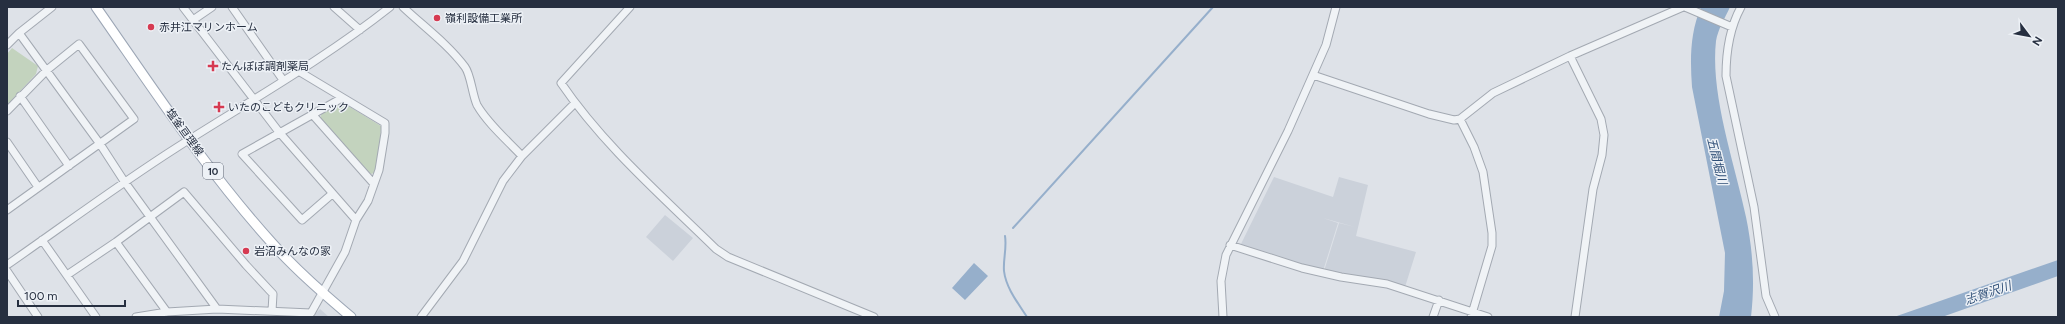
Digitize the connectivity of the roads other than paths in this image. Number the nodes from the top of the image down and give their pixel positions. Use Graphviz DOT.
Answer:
graph roads {
  1 [pos="52,7"];
  2 [pos="96,7"];
  3 [pos="183,7"];
  4 [pos="212,7"];
  5 [pos="232,7"];
  6 [pos="334,7"];
  7 [pos="390,7"];
  8 [pos="403,7"];
  9 [pos="630,7"];
  10 [pos="1336,7"];
  11 [pos="1684,7"];
  12 [pos="1741,7"];
  13 [pos="192,20"];
  14 [pos="1732,27"];
  15 [pos="360,30"];
  16 [pos="19,33"];
  17 [pos="7,46"];
  18 [pos="1570,56"];
  19 [pos="47,70"];
  20 [pos="300,72"];
  21 [pos="1313,75"];
  22 [pos="283,80"];
  23 [pos="20,96"];
  24 [pos="342,98"];
  25 [pos="252,99"];
  26 [pos="575,103"];
  27 [pos="7,111"];
  28 [pos="312,114"];
  29 [pos="1460,119"];
  30 [pos="279,132"];
  31 [pos="190,139"];
  32 [pos="7,142"];
  33 [pos="100,144"];
  34 [pos="522,156"];
  35 [pos="69,166"];
  36 [pos="124,181"];
  37 [pos="374,184"];
  38 [pos="38,187"];
  39 [pos="332,194"];
  40 [pos="8,209"];
  41 [pos="151,217"];
  42 [pos="356,220"];
  43 [pos="42,240"];
  44 [pos="116,242"];
  45 [pos="1230,246"];
  46 [pos="7,265"];
  47 [pos="7,271"];
  48 [pos="67,275"];
  49 [pos="323,294"];
  50 [pos="1438,300"];
  51 [pos="217,309"];
  52 [pos="272,311"];
  53 [pos="167,312"];
  54 [pos="1471,314"];
  55 [pos="38,317"];
  56 [pos="96,317"];
  57 [pos="136,317"];
  58 [pos="352,317"];
  59 [pos="421,317"];
  60 [pos="874,317"];
  61 [pos="1224,317"];
  62 [pos="1433,317"];
  63 [pos="1488,317"];
  64 [pos="1575,317"];
  65 [pos="1775,317"];
  1 -- 16 [label="street"];
  2 -- 31 [label="main road, 塩釜亘理線 / 10"];
  3 -- 13 [label="street"];
  4 -- 13 [label="street"];
  5 -- 22 [label="street"];
  6 -- 15 [label="street"];
  7 -- 15 [label="street"];
  8 -- 34 [label="street"];
  9 -- 26 [label="street"];
  10 -- 21 [label="street"];
  11 -- 14 [label="street"];
  11 -- 18 [label="street"];
  12 -- 14 [label="street"];
  13 -- 25 [label="street"];
  14 -- 65 [label="street"];
  15 -- 20 [label="street"];
  16 -- 17 [label="street"];
  16 -- 19 [label="street"];
  18 -- 29 [label="street"];
  18 -- 64 [label="street"];
  19 -- 23 [label="street"];
  19 -- 33 [label="street"];
  19 -- 33 [label="street"];
  20 -- 22 [label="street"];
  20 -- 24 [label="street"];
  21 -- 29 [label="street"];
  21 -- 45 [label="street"];
  22 -- 25 [label="street"];
  23 -- 27 [label="street"];
  23 -- 35 [label="street"];
  24 -- 28 [label="street"];
  24 -- 37 [label="street"];
  25 -- 30 [label="street"];
  25 -- 31 [label="street"];
  26 -- 34 [label="street"];
  26 -- 60 [label="street"];
  28 -- 30 [label="street"];
  28 -- 37 [label="street"];
  29 -- 54 [label="street"];
  30 -- 39 [label="street"];
  30 -- 39 [label="street"];
  31 -- 36 [label="street"];
  31 -- 49 [label="main road, 塩釜亘理線 / 10"];
  32 -- 38 [label="street"];
  33 -- 35 [label="street"];
  33 -- 36 [label="street"];
  34 -- 59 [label="street"];
  35 -- 38 [label="street"];
  36 -- 41 [label="street"];
  36 -- 43 [label="street"];
  37 -- 42 [label="street"];
  38 -- 40 [label="street"];
  39 -- 42 [label="street"];
  41 -- 44 [label="street"];
  41 -- 51 [label="street"];
  41 -- 52 [label="street"];
  42 -- 49 [label="street"];
  43 -- 46 [label="street"];
  43 -- 48 [label="street"];
  44 -- 48 [label="street"];
  44 -- 53 [label="street"];
  45 -- 50 [label="street"];
  45 -- 61 [label="street"];
  47 -- 55 [label="street"];
  48 -- 56 [label="street"];
  49 -- 52 [label="street"];
  49 -- 58 [label="main road, 塩釜亘理線 / 10"];
  50 -- 54 [label="street"];
  50 -- 62 [label="street"];
  51 -- 52 [label="street"];
  51 -- 53 [label="street"];
  53 -- 57 [label="street"];
  54 -- 63 [label="street"];
}
